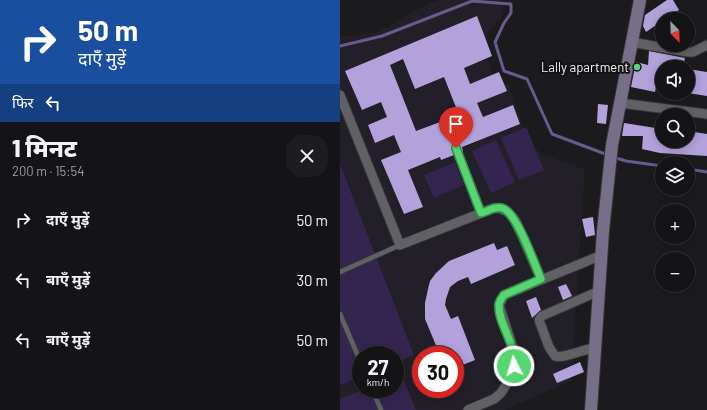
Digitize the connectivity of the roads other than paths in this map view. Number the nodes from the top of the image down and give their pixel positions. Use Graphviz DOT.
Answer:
graph roads {
  1 [pos="640,0"];
  2 [pos="631,42"];
  3 [pos="707,45"];
  4 [pos="340,95"];
  5 [pos="620,103"];
  6 [pos="707,114"];
  7 [pos="456,148"];
  8 [pos="481,213"];
  9 [pos="400,245"];
  10 [pos="602,255"];
  11 [pos="340,272"];
  12 [pos="541,279"];
  13 [pos="599,291"];
  14 [pos="340,314"];
  15 [pos="354,346"];
  16 [pos="595,348"];
  17 [pos="376,398"];
  18 [pos="382,410"];
  19 [pos="468,410"];
  20 [pos="591,410"];
  1 -- 2 [label="street"];
  2 -- 3 [label="street"];
  2 -- 5 [label="street"];
  4 -- 9 [label="street"];
  5 -- 6 [label="street"];
  5 -- 10 [label="street"];
  7 -- 8 [label="lane"];
  8 -- 9 [label="street"];
  8 -- 12 [label="street"];
  9 -- 11 [label="lane"];
  10 -- 12 [label="street"];
  10 -- 13 [label="street"];
  12 -- 19 [label="street"];
  13 -- 16 [label="street"];
  13 -- 16 [label="street"];
  14 -- 15 [label="lane"];
  16 -- 20 [label="street"];
  17 -- 18 [label="lane"];
}
